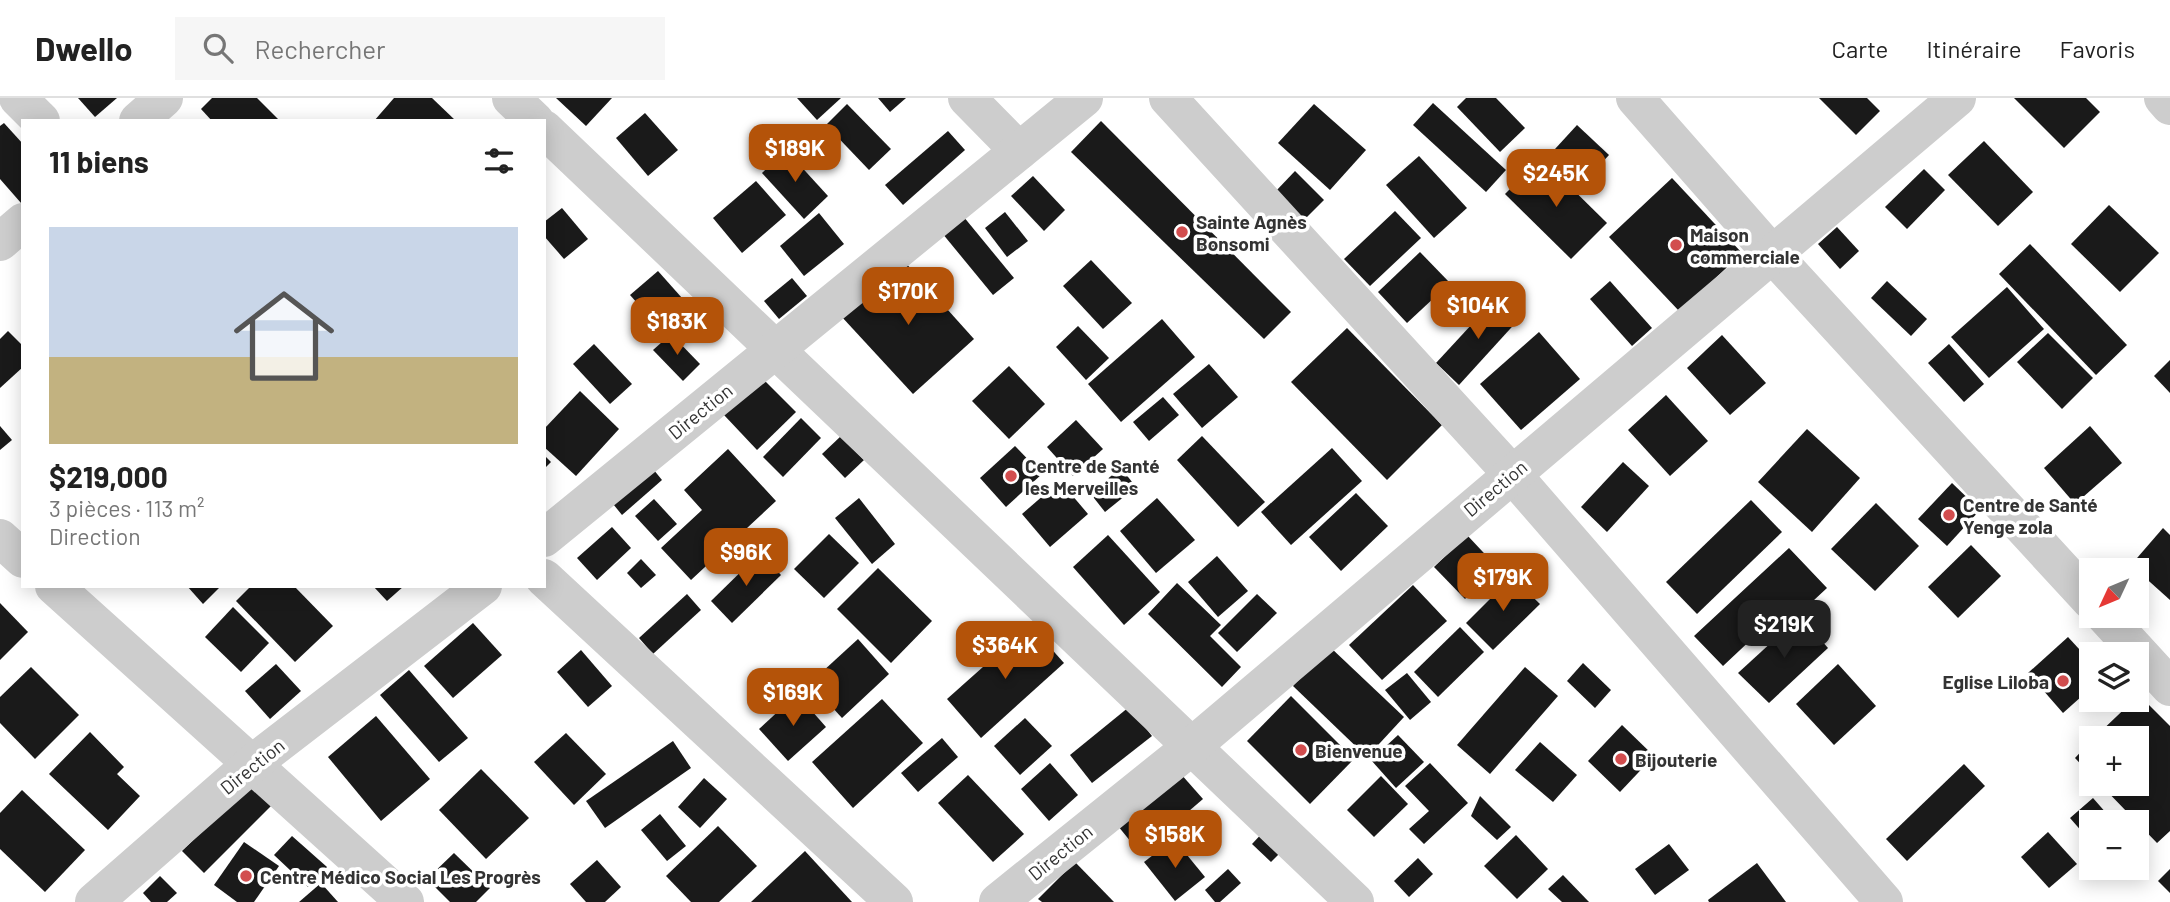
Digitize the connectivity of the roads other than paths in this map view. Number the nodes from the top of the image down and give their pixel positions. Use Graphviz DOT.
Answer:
graph roads {
  1 [pos="18,98"];
  2 [pos="164,98"];
  3 [pos="511,98"];
  4 [pos="967,98"];
  5 [pos="1084,98"];
  6 [pos="1168,98"];
  7 [pos="1635,98"];
  8 [pos="1957,98"];
  9 [pos="2163,98"];
  10 [pos="2170,106"];
  11 [pos="39,119"];
  12 [pos="140,119"];
  13 [pos="533,119"];
  14 [pos="546,131"];
  15 [pos="1019,151"];
  16 [pos="21,224"];
  17 [pos="0,242"];
  18 [pos="1772,254"];
  19 [pos="776,348"];
  20 [pos="1512,474"];
  21 [pos="546,536"];
  22 [pos="0,538"];
  23 [pos="21,557"];
  24 [pos="546,580"];
  25 [pos="56,588"];
  26 [pos="480,588"];
  27 [pos="2079,588"];
  28 [pos="2116,628"];
  29 [pos="2170,687"];
  30 [pos="1191,747"];
  31 [pos="253,763"];
  32 [pos="94,902"];
  33 [pos="405,902"];
  34 [pos="894,902"];
  35 [pos="998,902"];
  36 [pos="1355,902"];
  37 [pos="1884,902"];
  1 -- 11 [label="street"];
  2 -- 12 [label="street"];
  3 -- 13 [label="street"];
  4 -- 15 [label="street"];
  5 -- 15 [label="street, Direction"];
  6 -- 20 [label="street"];
  7 -- 18 [label="street"];
  8 -- 18 [label="street, Direction"];
  9 -- 10 [label="street"];
  14 -- 19 [label="street"];
  15 -- 19 [label="street, Direction"];
  16 -- 17 [label="street"];
  18 -- 20 [label="street, Direction"];
  18 -- 27 [label="street"];
  19 -- 21 [label="street, Direction"];
  19 -- 30 [label="street"];
  20 -- 30 [label="street, Direction"];
  20 -- 37 [label="street"];
  22 -- 23 [label="street"];
  24 -- 34 [label="street"];
  25 -- 31 [label="street"];
  26 -- 31 [label="street, Direction"];
  28 -- 29 [label="street"];
  30 -- 35 [label="street, Direction"];
  30 -- 36 [label="street"];
  31 -- 32 [label="street, Direction"];
  31 -- 33 [label="street"];
}
